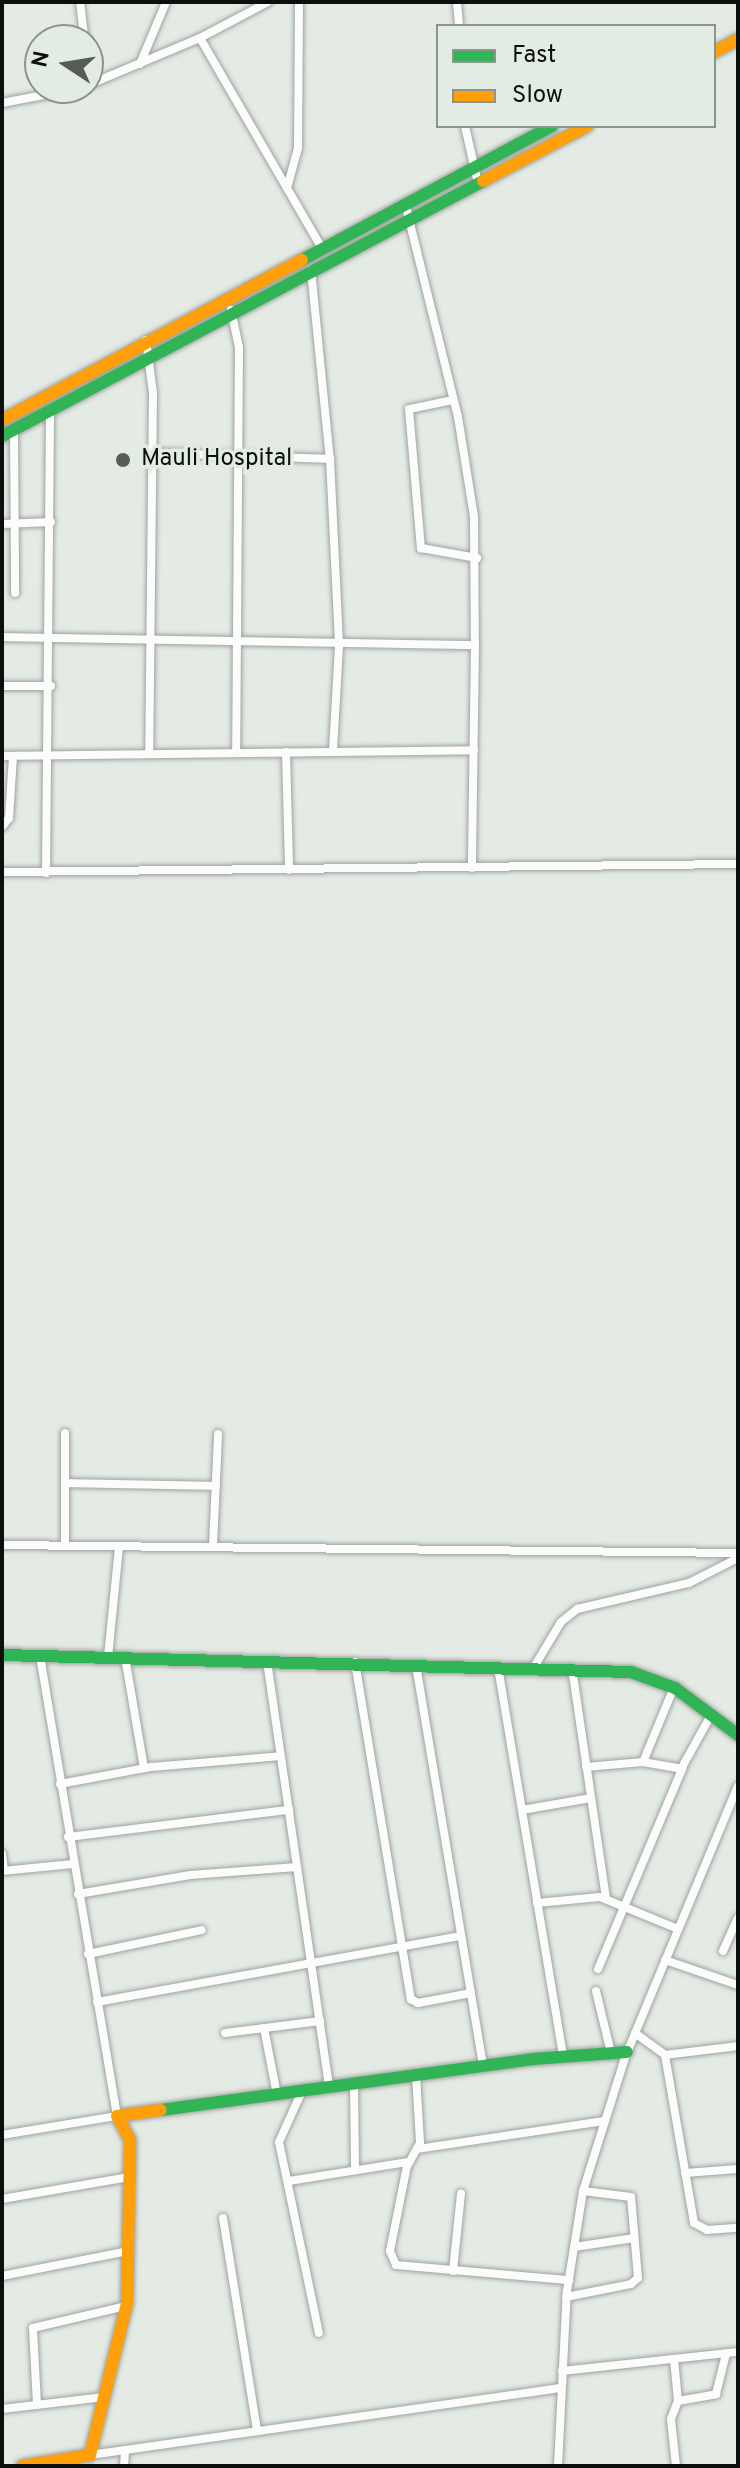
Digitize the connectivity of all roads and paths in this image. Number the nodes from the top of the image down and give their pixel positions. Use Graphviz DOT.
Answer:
graph roads {
  1 [pos="80,2"];
  2 [pos="166,2"];
  3 [pos="268,2"];
  4 [pos="299,2"];
  5 [pos="457,2"];
  6 [pos="83,24"];
  7 [pos="459,24"];
  8 [pos="200,38"];
  9 [pos="738,39"];
  10 [pos="716,51"];
  11 [pos="140,64"];
  12 [pos="104,79"];
  13 [pos="24,100"];
  14 [pos="2,103"];
  15 [pos="465,128"];
  16 [pos="548,128"];
  17 [pos="583,128"];
  18 [pos="471,168"];
  19 [pos="478,183"];
  20 [pos="287,188"];
  21 [pos="405,203"];
  22 [pos="409,220"];
  23 [pos="321,247"];
  24 [pos="311,270"];
  25 [pos="227,296"];
  26 [pos="231,310"];
  27 [pos="146,340"];
  28 [pos="150,356"];
  29 [pos="48,396"];
  30 [pos="453,400"];
  31 [pos="50,412"];
  32 [pos="2,420"];
  33 [pos="8,433"];
  34 [pos="153,453"];
  35 [pos="238,457"];
  36 [pos="330,459"];
  37 [pos="51,522"];
  38 [pos="2,524"];
  39 [pos="15,524"];
  40 [pos="477,558"];
  41 [pos="15,593"];
  42 [pos="52,636"];
  43 [pos="2,637"];
  44 [pos="151,639"];
  45 [pos="237,643"];
  46 [pos="475,645"];
  47 [pos="339,646"];
  48 [pos="2,686"];
  49 [pos="51,686"];
  50 [pos="474,750"];
  51 [pos="333,751"];
  52 [pos="286,752"];
  53 [pos="149,753"];
  54 [pos="236,753"];
  55 [pos="50,754"];
  56 [pos="2,756"];
  57 [pos="13,756"];
  58 [pos="2,827"];
  59 [pos="738,864"];
  60 [pos="472,868"];
  61 [pos="289,870"];
  62 [pos="2,872"];
  63 [pos="46,873"];
  64 [pos="65,1433"];
  65 [pos="218,1434"];
  66 [pos="65,1483"];
  67 [pos="216,1486"];
  68 [pos="2,1545"];
  69 [pos="65,1546"];
  70 [pos="213,1546"];
  71 [pos="119,1547"];
  72 [pos="738,1556"];
  73 [pos="2,1655"];
  74 [pos="40,1655"];
  75 [pos="108,1657"];
  76 [pos="125,1657"];
  77 [pos="267,1660"];
  78 [pos="355,1662"];
  79 [pos="416,1664"];
  80 [pos="498,1666"];
  81 [pos="534,1667"];
  82 [pos="572,1668"];
  83 [pos="674,1687"];
  84 [pos="711,1715"];
  85 [pos="738,1735"];
  86 [pos="281,1756"];
  87 [pos="643,1762"];
  88 [pos="586,1767"];
  89 [pos="683,1767"];
  90 [pos="144,1768"];
  91 [pos="60,1784"];
  92 [pos="738,1786"];
  93 [pos="591,1798"];
  94 [pos="289,1810"];
  95 [pos="522,1810"];
  96 [pos="68,1837"];
  97 [pos="2,1854"];
  98 [pos="73,1864"];
  99 [pos="297,1867"];
  100 [pos="3,1870"];
  101 [pos="78,1894"];
  102 [pos="606,1899"];
  103 [pos="537,1903"];
  104 [pos="623,1906"];
  105 [pos="738,1918"];
  106 [pos="678,1929"];
  107 [pos="202,1930"];
  108 [pos="461,1936"];
  109 [pos="398,1947"];
  110 [pos="723,1951"];
  111 [pos="88,1954"];
  112 [pos="665,1960"];
  113 [pos="311,1962"];
  114 [pos="598,1969"];
  115 [pos="738,1985"];
  116 [pos="596,1991"];
  117 [pos="471,1993"];
  118 [pos="97,2002"];
  119 [pos="320,2021"];
  120 [pos="264,2028"];
  121 [pos="225,2033"];
  122 [pos="635,2033"];
  123 [pos="738,2046"];
  124 [pos="627,2052"];
  125 [pos="611,2053"];
  126 [pos="665,2055"];
  127 [pos="563,2056"];
  128 [pos="483,2066"];
  129 [pos="416,2075"];
  130 [pos="354,2084"];
  131 [pos="329,2087"];
  132 [pos="302,2091"];
  133 [pos="277,2095"];
  134 [pos="117,2116"];
  135 [pos="605,2121"];
  136 [pos="2,2135"];
  137 [pos="417,2149"];
  138 [pos="408,2162"];
  139 [pos="738,2169"];
  140 [pos="355,2170"];
  141 [pos="685,2173"];
  142 [pos="129,2177"];
  143 [pos="289,2181"];
  144 [pos="583,2191"];
  145 [pos="461,2193"];
  146 [pos="2,2199"];
  147 [pos="223,2218"];
  148 [pos="738,2228"];
  149 [pos="634,2238"];
  150 [pos="574,2247"];
  151 [pos="128,2251"];
  152 [pos="453,2271"];
  153 [pos="2,2276"];
  154 [pos="569,2280"];
  155 [pos="566,2297"];
  156 [pos="126,2306"];
  157 [pos="319,2333"];
  158 [pos="738,2352"];
  159 [pos="726,2354"];
  160 [pos="674,2359"];
  161 [pos="562,2371"];
  162 [pos="560,2388"];
  163 [pos="104,2397"];
  164 [pos="678,2401"];
  165 [pos="37,2405"];
  166 [pos="2,2409"];
  167 [pos="257,2431"];
  168 [pos="125,2450"];
  169 [pos="90,2455"];
  170 [pos="22,2466"];
  171 [pos="124,2466"];
  172 [pos="558,2466"];
  173 [pos="676,2466"];
  1 -- 6 [label="street"];
  2 -- 11 [label="street"];
  3 -- 8 [label="street"];
  4 -- 20 [label="street"];
  5 -- 7 [label="street"];
  8 -- 11 [label="street"];
  8 -- 20 [label="street"];
  9 -- 10 [label="street"];
  11 -- 12 [label="street"];
  13 -- 14 [label="street"];
  15 -- 18 [label="street"];
  16 -- 18 [label="street"];
  17 -- 19 [label="street"];
  18 -- 19 [label="street"];
  18 -- 21 [label="street"];
  19 -- 22 [label="street"];
  20 -- 23 [label="street"];
  21 -- 22 [label="street"];
  21 -- 23 [label="street"];
  22 -- 24 [label="street"];
  22 -- 30 [label="street"];
  23 -- 25 [label="street"];
  24 -- 26 [label="street"];
  24 -- 36 [label="street"];
  25 -- 26 [label="street"];
  25 -- 27 [label="street"];
  26 -- 28 [label="street"];
  26 -- 35 [label="street"];
  27 -- 28 [label="street"];
  27 -- 29 [label="street"];
  28 -- 31 [label="street"];
  28 -- 34 [label="street"];
  29 -- 31 [label="street"];
  29 -- 32 [label="street"];
  30 -- 40 [label="street"];
  30 -- 40 [label="street"];
  31 -- 33 [label="street"];
  31 -- 37 [label="street"];
  33 -- 39 [label="street"];
  34 -- 35 [label="street"];
  34 -- 44 [label="street"];
  35 -- 36 [label="street"];
  35 -- 45 [label="street"];
  36 -- 47 [label="street"];
  37 -- 39 [label="street"];
  37 -- 42 [label="street"];
  38 -- 39 [label="street"];
  39 -- 41 [label="street"];
  40 -- 46 [label="street"];
  42 -- 43 [label="street"];
  42 -- 44 [label="street"];
  42 -- 49 [label="street"];
  44 -- 45 [label="street"];
  44 -- 53 [label="street"];
  45 -- 47 [label="street"];
  45 -- 54 [label="street"];
  46 -- 47 [label="street"];
  46 -- 50 [label="street"];
  47 -- 51 [label="street"];
  48 -- 49 [label="street"];
  49 -- 55 [label="street"];
  50 -- 51 [label="street"];
  50 -- 60 [label="street"];
  51 -- 52 [label="street"];
  52 -- 54 [label="street"];
  52 -- 61 [label="street"];
  53 -- 54 [label="street"];
  53 -- 55 [label="street"];
  55 -- 57 [label="street"];
  55 -- 63 [label="street"];
  56 -- 57 [label="street"];
  57 -- 58 [label="street"];
  59 -- 60 [label="street"];
  60 -- 61 [label="street"];
  61 -- 63 [label="street"];
  62 -- 63 [label="street"];
  64 -- 66 [label="street"];
  65 -- 67 [label="street"];
  66 -- 67 [label="street"];
  66 -- 69 [label="street"];
  67 -- 70 [label="street"];
  68 -- 69 [label="street"];
  69 -- 71 [label="street"];
  70 -- 71 [label="street"];
  70 -- 72 [label="street"];
  71 -- 75 [label="street"];
  72 -- 81 [label="street"];
  73 -- 74 [label="street"];
  74 -- 75 [label="street"];
  74 -- 91 [label="street"];
  75 -- 76 [label="street"];
  76 -- 77 [label="street"];
  76 -- 90 [label="street"];
  77 -- 78 [label="street"];
  77 -- 86 [label="street"];
  78 -- 79 [label="street"];
  78 -- 109 [label="street"];
  79 -- 80 [label="street"];
  79 -- 108 [label="street"];
  80 -- 81 [label="street"];
  80 -- 95 [label="street"];
  81 -- 82 [label="street"];
  82 -- 83 [label="street"];
  82 -- 88 [label="street"];
  83 -- 84 [label="street"];
  83 -- 87 [label="street"];
  84 -- 85 [label="street"];
  84 -- 89 [label="street"];
  86 -- 90 [label="street"];
  86 -- 94 [label="street"];
  87 -- 88 [label="street"];
  87 -- 89 [label="street"];
  88 -- 93 [label="street"];
  89 -- 104 [label="street"];
  90 -- 91 [label="street"];
  91 -- 96 [label="street"];
  92 -- 106 [label="street"];
  93 -- 95 [label="street"];
  93 -- 102 [label="street"];
  94 -- 96 [label="street"];
  94 -- 99 [label="street"];
  95 -- 103 [label="street"];
  96 -- 98 [label="street"];
  97 -- 100 [label="street"];
  98 -- 100 [label="street"];
  98 -- 101 [label="street"];
  99 -- 101 [label="street"];
  99 -- 113 [label="street"];
  101 -- 111 [label="street"];
  102 -- 103 [label="street"];
  102 -- 104 [label="street"];
  103 -- 127 [label="street"];
  104 -- 106 [label="street"];
  104 -- 114 [label="street"];
  105 -- 110 [label="street"];
  106 -- 112 [label="street"];
  107 -- 111 [label="street"];
  108 -- 109 [label="street"];
  108 -- 117 [label="street"];
  109 -- 113 [label="street"];
  109 -- 117 [label="street"];
  111 -- 118 [label="street"];
  112 -- 115 [label="street"];
  112 -- 122 [label="street"];
  113 -- 118 [label="street"];
  113 -- 119 [label="street"];
  116 -- 125 [label="street"];
  117 -- 128 [label="street"];
  118 -- 134 [label="street"];
  119 -- 120 [label="street"];
  119 -- 131 [label="street"];
  120 -- 121 [label="street"];
  120 -- 133 [label="street"];
  122 -- 124 [label="street"];
  122 -- 126 [label="street"];
  123 -- 126 [label="street"];
  124 -- 125 [label="street"];
  124 -- 135 [label="street"];
  125 -- 127 [label="street"];
  126 -- 141 [label="street"];
  127 -- 128 [label="street"];
  128 -- 129 [label="street"];
  129 -- 130 [label="street"];
  129 -- 137 [label="street"];
  130 -- 131 [label="street"];
  130 -- 140 [label="street"];
  131 -- 132 [label="street"];
  132 -- 133 [label="street"];
  132 -- 143 [label="street"];
  133 -- 134 [label="street"];
  134 -- 136 [label="street"];
  134 -- 142 [label="street"];
  135 -- 137 [label="street"];
  135 -- 144 [label="street"];
  137 -- 138 [label="street"];
  138 -- 140 [label="street"];
  138 -- 152 [label="street"];
  139 -- 141 [label="street"];
  140 -- 143 [label="street"];
  141 -- 148 [label="street"];
  142 -- 146 [label="street"];
  142 -- 151 [label="street"];
  143 -- 157 [label="street"];
  144 -- 149 [label="street"];
  144 -- 150 [label="street"];
  145 -- 152 [label="street"];
  147 -- 167 [label="street"];
  149 -- 150 [label="street"];
  149 -- 155 [label="street"];
  150 -- 154 [label="street"];
  151 -- 153 [label="street"];
  151 -- 156 [label="street"];
  152 -- 154 [label="street"];
  154 -- 155 [label="street"];
  155 -- 161 [label="street"];
  156 -- 163 [label="street"];
  156 -- 165 [label="street"];
  158 -- 159 [label="street"];
  159 -- 160 [label="street"];
  159 -- 164 [label="street"];
  160 -- 161 [label="street"];
  160 -- 164 [label="street"];
  161 -- 162 [label="street"];
  162 -- 167 [label="street"];
  162 -- 172 [label="street"];
  163 -- 165 [label="street"];
  163 -- 169 [label="street"];
  164 -- 173 [label="street"];
  165 -- 166 [label="street"];
  167 -- 168 [label="street"];
  168 -- 169 [label="street"];
  168 -- 171 [label="street"];
  169 -- 170 [label="street"];
}
